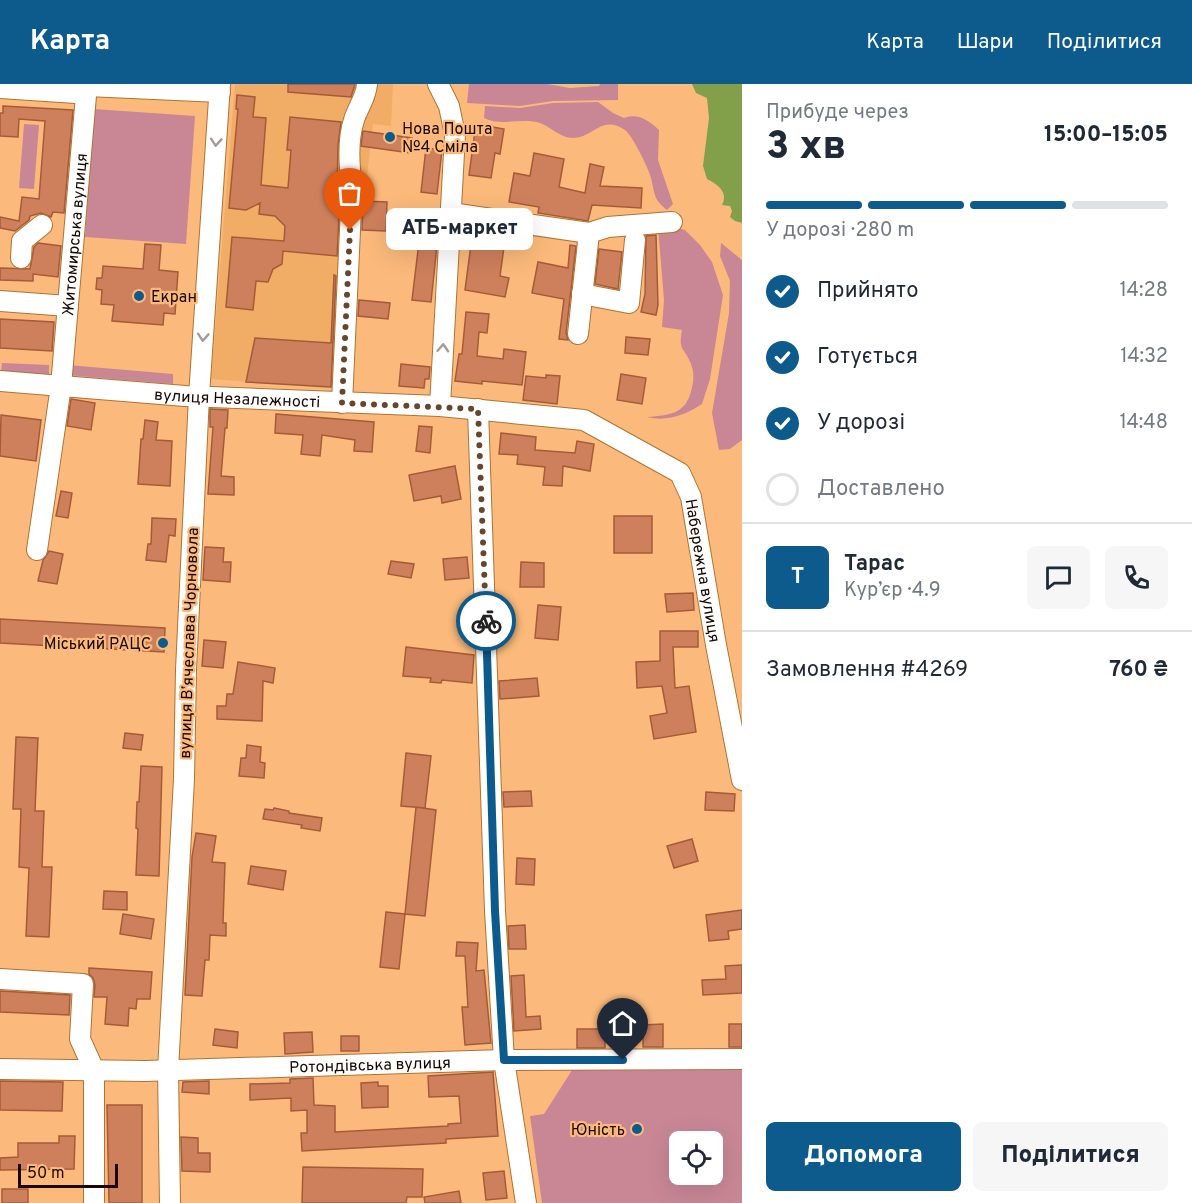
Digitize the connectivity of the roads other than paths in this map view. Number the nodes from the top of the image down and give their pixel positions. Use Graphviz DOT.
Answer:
graph roads {
  1 [pos="367,84"];
  2 [pos="438,84"];
  3 [pos="0,88"];
  4 [pos="83,88"];
  5 [pos="220,88"];
  6 [pos="451,213"];
  7 [pos="672,222"];
  8 [pos="42,225"];
  9 [pos="589,233"];
  10 [pos="635,240"];
  11 [pos="21,258"];
  12 [pos="582,294"];
  13 [pos="0,301"];
  14 [pos="68,306"];
  15 [pos="578,334"];
  16 [pos="0,381"];
  17 [pos="61,386"];
  18 [pos="199,397"];
  19 [pos="342,403"];
  20 [pos="440,406"];
  21 [pos="478,409"];
  22 [pos="584,420"];
  23 [pos="37,550"];
  24 [pos="742,780"];
  25 [pos="0,979"];
  26 [pos="742,1059"];
  27 [pos="504,1060"];
  28 [pos="0,1069"];
  29 [pos="94,1070"];
  30 [pos="168,1070"];
  31 [pos="94,1203"];
  32 [pos="170,1203"];
  33 [pos="526,1203"];
  1 -- 19 [label="street"];
  2 -- 6 [label="street"];
  3 -- 4 [label="street"];
  4 -- 5 [label="street"];
  4 -- 14 [label="street, Житомирська вулиця"];
  5 -- 18 [label="street, вулиця Вʼячеслава Чорновола, one-way"];
  6 -- 9 [label="street"];
  20 -- 6 [label="street, one-way"];
  7 -- 9 [label="street"];
  8 -- 11 [label="street"];
  9 -- 12 [label="street"];
  10 -- 12 [label="street"];
  12 -- 15 [label="street"];
  13 -- 14 [label="street"];
  14 -- 17 [label="street, Житомирська вулиця"];
  16 -- 17 [label="street, вулиця Незалежності"];
  17 -- 18 [label="street, вулиця Незалежності"];
  17 -- 23 [label="street, Житомирська вулиця"];
  18 -- 19 [label="street, вулиця Незалежності"];
  18 -- 30 [label="street, вулиця Вʼячеслава Чорновола"];
  19 -- 20 [label="street, вулиця Незалежності"];
  20 -- 21 [label="street, вулиця Незалежності"];
  21 -- 22 [label="street, вулиця Незалежності"];
  21 -- 27 [label="street"];
  22 -- 24 [label="street, Набережна вулиця"];
  25 -- 29 [label="street"];
  26 -- 27 [label="street, Ротондівська вулиця"];
  27 -- 30 [label="street, Ротондівська вулиця"];
  27 -- 33 [label="street"];
  28 -- 29 [label="street, Ротондівська вулиця"];
  29 -- 30 [label="street, Ротондівська вулиця"];
  29 -- 31 [label="street"];
  30 -- 32 [label="street, вулиця Вʼячеслава Чорновола"];
}
